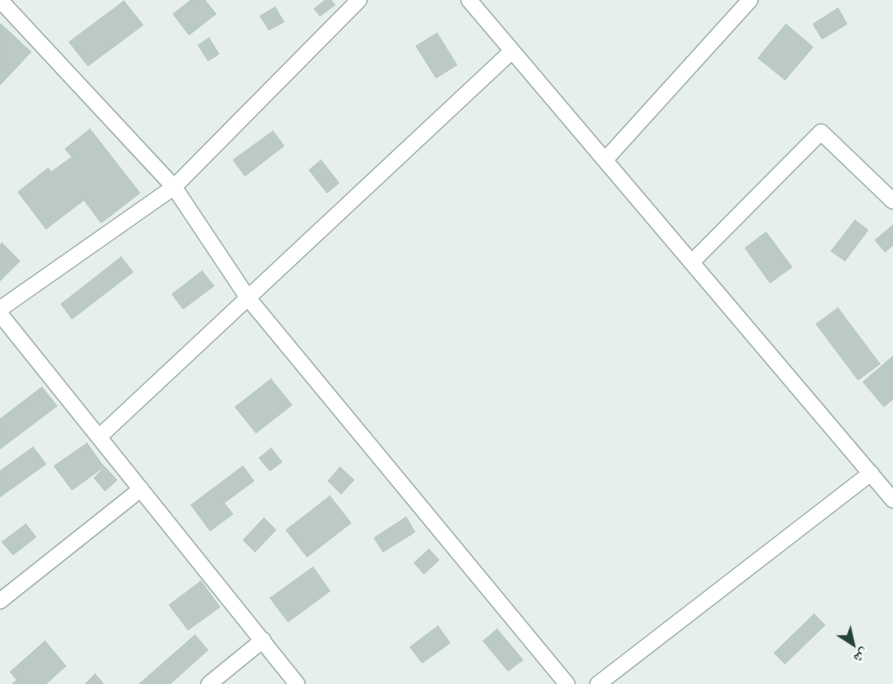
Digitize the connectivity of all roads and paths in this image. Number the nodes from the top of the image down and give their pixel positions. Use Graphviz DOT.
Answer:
graph roads {
  1 [pos="0,0"];
  2 [pos="359,0"];
  3 [pos="468,0"];
  4 [pos="750,0"];
  5 [pos="512,51"];
  6 [pos="604,160"];
  7 [pos="174,187"];
  8 [pos="893,201"];
  9 [pos="692,262"];
  10 [pos="248,298"];
  11 [pos="0,309"];
  12 [pos="0,314"];
  13 [pos="99,437"];
  14 [pos="871,473"];
  15 [pos="141,489"];
  16 [pos="893,500"];
  17 [pos="0,601"];
  18 [pos="263,640"];
  19 [pos="209,684"];
  20 [pos="297,684"];
  21 [pos="567,684"];
  22 [pos="598,684"];
  1 -- 7 [label="street"];
  2 -- 7 [label="street"];
  3 -- 5 [label="street"];
  4 -- 6 [label="street"];
  5 -- 6 [label="street"];
  5 -- 10 [label="street"];
  6 -- 9 [label="street"];
  7 -- 10 [label="street"];
  7 -- 11 [label="street"];
  8 -- 9 [label="street"];
  9 -- 14 [label="street"];
  10 -- 13 [label="street"];
  10 -- 21 [label="street"];
  12 -- 13 [label="street"];
  13 -- 15 [label="street"];
  14 -- 16 [label="street"];
  14 -- 22 [label="street"];
  15 -- 17 [label="street"];
  15 -- 18 [label="street"];
  18 -- 19 [label="street"];
  18 -- 20 [label="street"];
}
